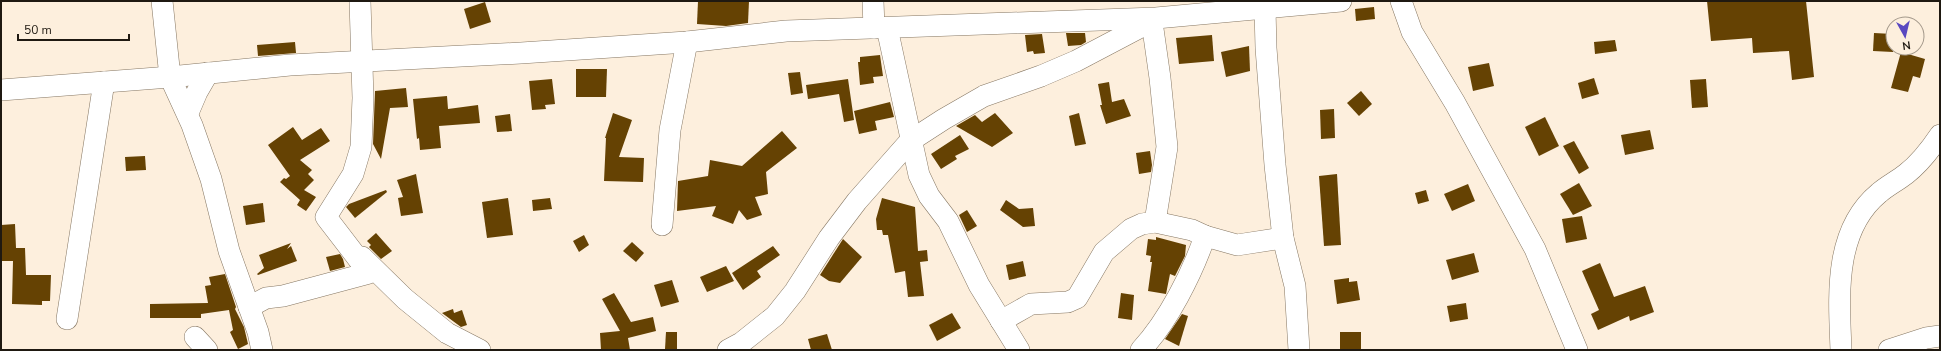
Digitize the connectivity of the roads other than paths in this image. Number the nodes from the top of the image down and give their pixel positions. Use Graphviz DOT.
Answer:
graph roads {
  1 [pos="162,1"];
  2 [pos="873,1"];
  3 [pos="1341,1"];
  4 [pos="1401,1"];
  5 [pos="358,3"];
  6 [pos="1265,9"];
  7 [pos="1154,20"];
  8 [pos="880,28"];
  9 [pos="687,42"];
  10 [pos="362,60"];
  11 [pos="208,73"];
  12 [pos="170,77"];
  13 [pos="104,82"];
  14 [pos="1,90"];
  15 [pos="188,113"];
  16 [pos="1940,135"];
  17 [pos="910,141"];
  18 [pos="326,217"];
  19 [pos="1155,222"];
  20 [pos="662,225"];
  21 [pos="1205,236"];
  22 [pos="1283,238"];
  23 [pos="249,307"];
  24 [pos="67,319"];
  25 [pos="1001,321"];
  26 [pos="1940,336"];
  27 [pos="739,348"];
  28 [pos="262,350"];
  29 [pos="480,350"];
  30 [pos="1019,350"];
  31 [pos="1141,350"];
  32 [pos="1300,350"];
  33 [pos="1577,350"];
  34 [pos="1841,350"];
  35 [pos="1889,350"];
  1 -- 12 [label="street"];
  2 -- 8 [label="street"];
  3 -- 6 [label="street"];
  4 -- 33 [label="street"];
  5 -- 10 [label="street"];
  6 -- 7 [label="street"];
  6 -- 22 [label="street"];
  7 -- 8 [label="street"];
  7 -- 17 [label="street"];
  7 -- 19 [label="street"];
  8 -- 9 [label="street"];
  8 -- 17 [label="street"];
  9 -- 10 [label="street"];
  9 -- 20 [label="street"];
  10 -- 11 [label="street"];
  10 -- 18 [label="street"];
  11 -- 12 [label="street"];
  11 -- 15 [label="street"];
  12 -- 13 [label="street"];
  12 -- 15 [label="street"];
  13 -- 14 [label="street"];
  13 -- 24 [label="street"];
  15 -- 23 [label="street"];
  16 -- 34 [label="street"];
  17 -- 25 [label="street"];
  17 -- 27 [label="street"];
  18 -- 23 [label="street"];
  18 -- 29 [label="street"];
  19 -- 21 [label="street"];
  19 -- 25 [label="street"];
  21 -- 22 [label="street"];
  21 -- 31 [label="street"];
  22 -- 32 [label="street"];
  23 -- 28 [label="street"];
  25 -- 30 [label="street"];
  26 -- 35 [label="street"];
}
